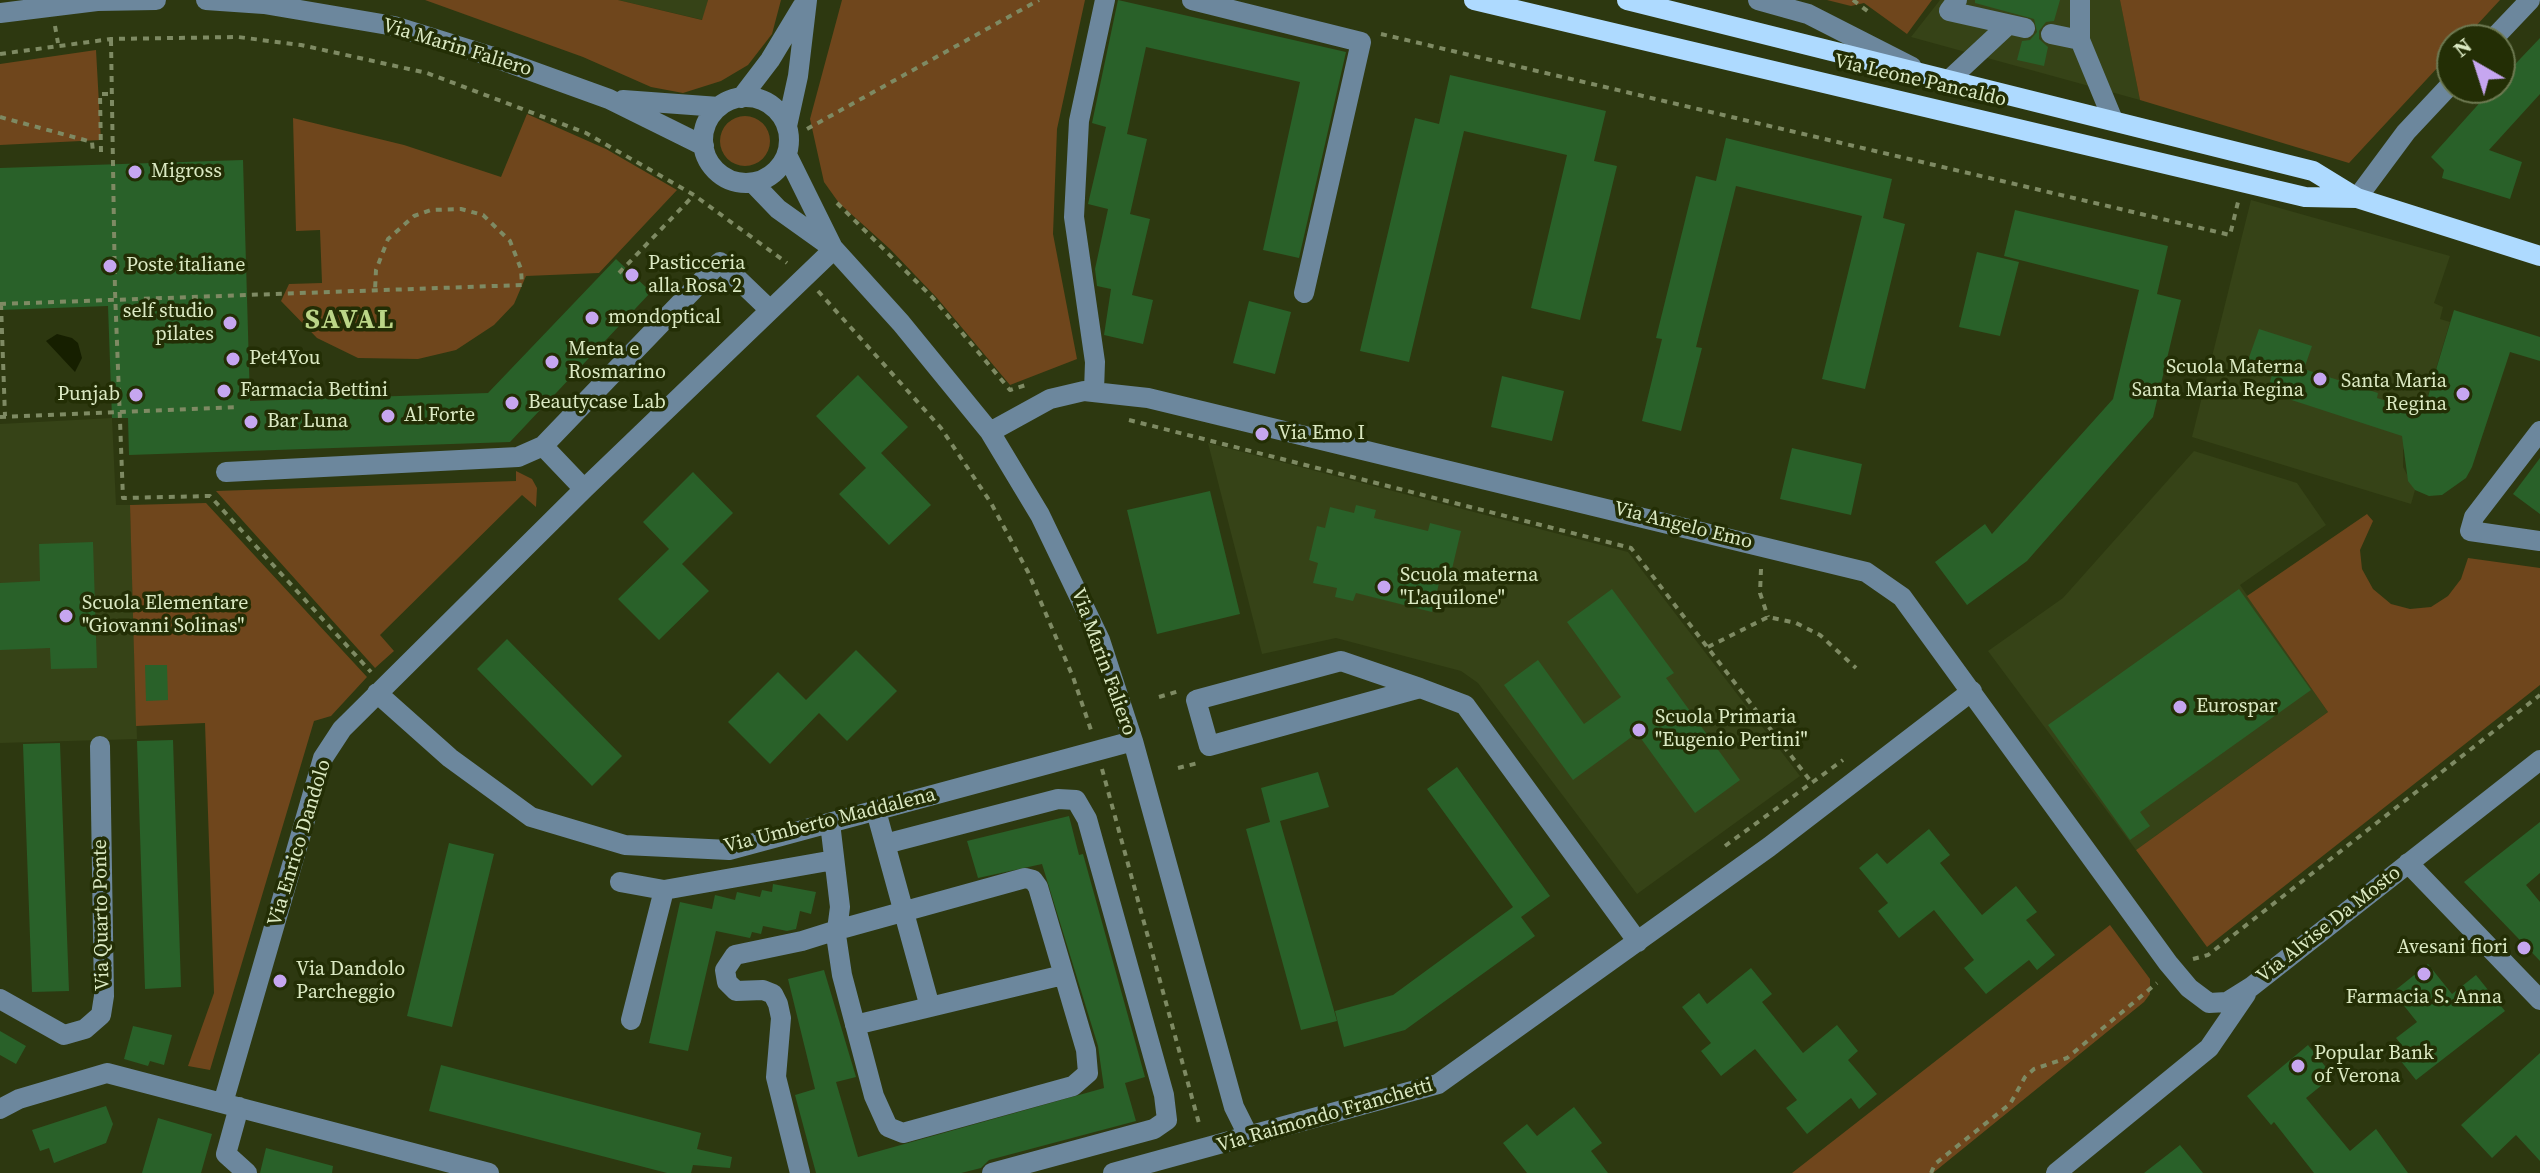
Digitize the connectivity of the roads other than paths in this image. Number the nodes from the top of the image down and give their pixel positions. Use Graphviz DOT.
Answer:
graph roads {
  1 [pos="156,0"];
  2 [pos="206,0"];
  3 [pos="806,0"];
  4 [pos="1105,0"];
  5 [pos="1192,0"];
  6 [pos="1474,0"];
  7 [pos="1627,0"];
  8 [pos="1758,0"];
  9 [pos="1957,0"];
  10 [pos="2080,0"];
  11 [pos="2530,0"];
  12 [pos="97,1"];
  13 [pos="0,13"];
  14 [pos="2507,24"];
  15 [pos="2051,34"];
  16 [pos="2080,40"];
  17 [pos="1919,70"];
  18 [pos="1951,78"];
  19 [pos="741,98"];
  20 [pos="609,99"];
  21 [pos="2436,100"];
  22 [pos="719,107"];
  23 [pos="2113,120"];
  24 [pos="796,129"];
  25 [pos="704,146"];
  26 [pos="787,155"];
  27 [pos="753,183"];
  28 [pos="2357,198"];
  29 [pos="834,249"];
  30 [pos="2540,256"];
  31 [pos="1304,293"];
  32 [pos="770,310"];
  33 [pos="1094,391"];
  34 [pos="2540,431"];
  35 [pos="990,432"];
  36 [pos="543,446"];
  37 [pos="226,472"];
  38 [pos="584,489"];
  39 [pos="2540,541"];
  40 [pos="375,684"];
  41 [pos="1420,688"];
  42 [pos="1972,691"];
  43 [pos="1133,741"];
  44 [pos="100,746"];
  45 [pos="2540,760"];
  46 [pos="876,811"];
  47 [pos="830,823"];
  48 [pos="885,844"];
  49 [pos="834,860"];
  50 [pos="2408,863"];
  51 [pos="620,882"];
  52 [pos="664,890"];
  53 [pos="904,912"];
  54 [pos="837,930"];
  55 [pos="1638,942"];
  56 [pos="1063,975"];
  57 [pos="2251,987"];
  58 [pos="2189,988"];
  59 [pos="0,999"];
  60 [pos="2540,1000"];
  61 [pos="930,1007"];
  62 [pos="631,1020"];
  63 [pos="855,1025"];
  64 [pos="0,1089"];
  65 [pos="19,1099"];
  66 [pos="231,1105"];
  67 [pos="0,1109"];
  68 [pos="1249,1137"];
  69 [pos="247,1173"];
  70 [pos="489,1173"];
  71 [pos="800,1173"];
  72 [pos="992,1173"];
  73 [pos="1113,1173"];
  74 [pos="2056,1173"];
  1 -- 12 [label="street"];
  2 -- 20 [label="street, Via Marin Faliero"];
  3 -- 19 [label="street, Via Marin Faliero"];
  3 -- 24 [label="street, Via Marin Faliero"];
  4 -- 33 [label="street"];
  5 -- 31 [label="street"];
  6 -- 28 [label="main road, Via Leone Pancaldo"];
  7 -- 17 [label="main road, Via Leone Pancaldo"];
  8 -- 17 [label="street"];
  9 -- 18 [label="street"];
  10 -- 16 [label="street"];
  11 -- 14 [label="street"];
  12 -- 13 [label="street"];
  15 -- 16 [label="street"];
  16 -- 23 [label="street"];
  17 -- 18 [label="main road, Via Leone Pancaldo"];
  18 -- 23 [label="main road, Via Leone Pancaldo"];
  19 -- 22 [label="street, Via Marin Faliero"];
  19 -- 24 [label="street"];
  20 -- 22 [label="street, Via Marin Faliero"];
  20 -- 25 [label="street, Via Marin Faliero"];
  21 -- 28 [label="street"];
  22 -- 25 [label="street"];
  23 -- 28 [label="main road, Via Leone Pancaldo"];
  24 -- 26 [label="street, Via Marin Faliero"];
  25 -- 27 [label="street, Via Marin Faliero"];
  26 -- 27 [label="street"];
  26 -- 29 [label="street, Via Marin Faliero"];
  27 -- 29 [label="street, Via Marin Faliero"];
  28 -- 30 [label="main road, Via Leone Pancaldo"];
  29 -- 32 [label="street, Via Enrico Dandolo"];
  29 -- 35 [label="street, Via Marin Faliero"];
  32 -- 36 [label="street"];
  32 -- 38 [label="street, Via Enrico Dandolo"];
  33 -- 35 [label="street, Via Angelo Emo"];
  33 -- 42 [label="street, Via Angelo Emo"];
  34 -- 39 [label="street"];
  35 -- 43 [label="street, Via Marin Faliero"];
  36 -- 37 [label="street"];
  36 -- 38 [label="street"];
  38 -- 40 [label="street, Via Enrico Dandolo"];
  40 -- 47 [label="street, Via Umberto Maddalena"];
  40 -- 66 [label="street, Via Enrico Dandolo"];
  41 -- 41 [label="street"];
  41 -- 55 [label="street"];
  42 -- 55 [label="street, Via Raimondo Franchetti"];
  42 -- 58 [label="street, Via Angelo Emo"];
  43 -- 46 [label="street, Via Umberto Maddalena"];
  43 -- 68 [label="street, Via Marin Faliero"];
  44 -- 59 [label="street, Via Quarto Ponte"];
  45 -- 50 [label="street, Via Alvise Da Mosto"];
  46 -- 47 [label="street, Via Umberto Maddalena"];
  46 -- 48 [label="street"];
  47 -- 49 [label="street"];
  48 -- 53 [label="street"];
  48 -- 72 [label="street"];
  49 -- 52 [label="street"];
  49 -- 54 [label="street"];
  50 -- 57 [label="street, Via Alvise Da Mosto"];
  50 -- 60 [label="street, Via Alvise Da Mosto"];
  51 -- 52 [label="street"];
  52 -- 62 [label="street"];
  53 -- 54 [label="street"];
  53 -- 56 [label="street"];
  53 -- 61 [label="street"];
  54 -- 63 [label="street"];
  54 -- 71 [label="street"];
  55 -- 68 [label="street, Via Raimondo Franchetti"];
  56 -- 61 [label="street"];
  56 -- 63 [label="street"];
  57 -- 58 [label="street, Via Alvise Da Mosto"];
  57 -- 74 [label="street, Via Alvise Da Mosto"];
  61 -- 63 [label="street"];
  64 -- 65 [label="street"];
  65 -- 66 [label="street"];
  65 -- 67 [label="street"];
  66 -- 69 [label="street"];
  66 -- 70 [label="street"];
  68 -- 73 [label="street, Via Raimondo Franchetti"];
}
